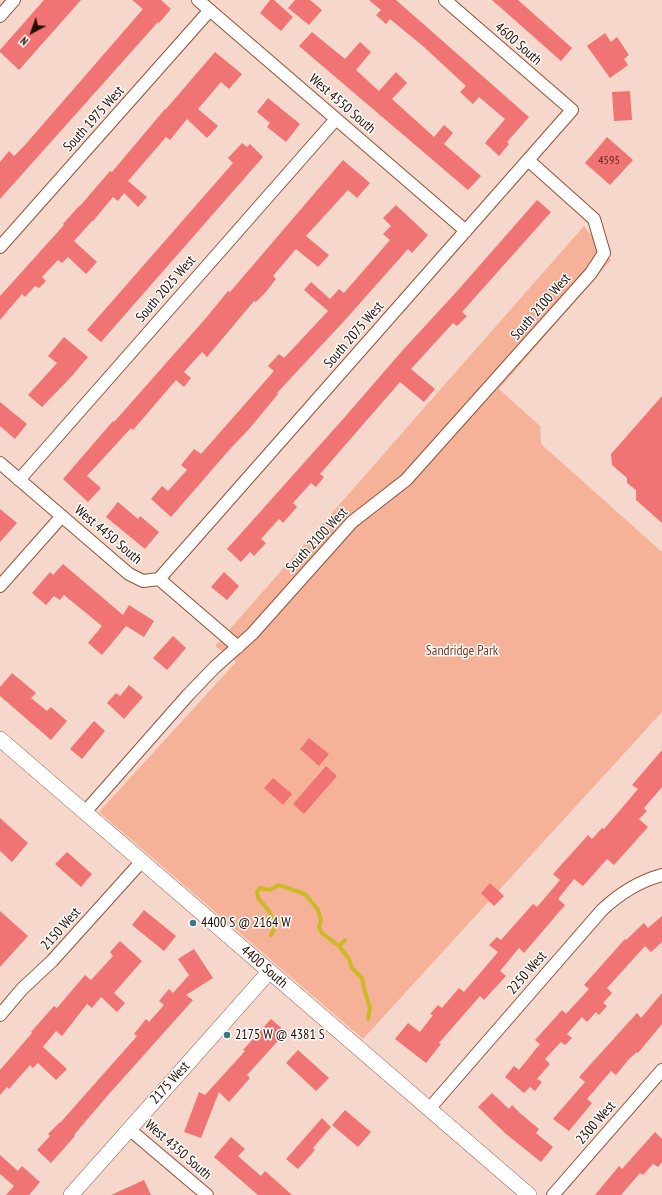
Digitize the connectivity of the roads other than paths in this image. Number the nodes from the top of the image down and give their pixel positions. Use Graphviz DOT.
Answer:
graph roads {
  1 [pos="14,0"];
  2 [pos="198,0"];
  3 [pos="445,0"];
  4 [pos="210,10"];
  5 [pos="0,16"];
  6 [pos="572,110"];
  7 [pos="336,119"];
  8 [pos="528,160"];
  9 [pos="466,231"];
  10 [pos="0,247"];
  11 [pos="0,463"];
  12 [pos="19,480"];
  13 [pos="62,516"];
  14 [pos="159,579"];
  15 [pos="0,586"];
  16 [pos="238,647"];
  17 [pos="0,739"];
  18 [pos="85,812"];
  19 [pos="142,861"];
  20 [pos="662,875"];
  21 [pos="269,972"];
  22 [pos="0,1014"];
  23 [pos="660,1076"];
  24 [pos="428,1109"];
  25 [pos="129,1129"];
  26 [pos="71,1195"];
  27 [pos="207,1195"];
  28 [pos="529,1195"];
  29 [pos="553,1195"];
  1 -- 5 [label="street"];
  2 -- 4 [label="street, West 4550 South"];
  3 -- 6 [label="street, 4600 South"];
  4 -- 7 [label="street, West 4550 South"];
  4 -- 10 [label="street, South 1975 West"];
  6 -- 8 [label="street, South 2075 West"];
  7 -- 9 [label="street, West 4550 South"];
  7 -- 12 [label="street, South 2025 West"];
  8 -- 9 [label="street, South 2075 West"];
  8 -- 16 [label="street, South 2100 West"];
  9 -- 14 [label="street, South 2075 West"];
  11 -- 12 [label="street, West 4450 South"];
  12 -- 13 [label="street, West 4450 South"];
  13 -- 14 [label="street, West 4450 South"];
  13 -- 15 [label="street"];
  14 -- 16 [label="street"];
  16 -- 18 [label="street, South 2100 West"];
  17 -- 18 [label="street, 4400 South"];
  18 -- 19 [label="street, 4400 South"];
  19 -- 21 [label="street, 4400 South"];
  19 -- 22 [label="street, 2150 West"];
  20 -- 24 [label="street, 2250 West"];
  21 -- 24 [label="street, 4400 South"];
  21 -- 25 [label="street, 2175 West"];
  23 -- 29 [label="street, 2300 West"];
  24 -- 28 [label="street, 4400 South"];
  25 -- 26 [label="street, 2175 West"];
  25 -- 27 [label="street, West 4350 South"];
}
